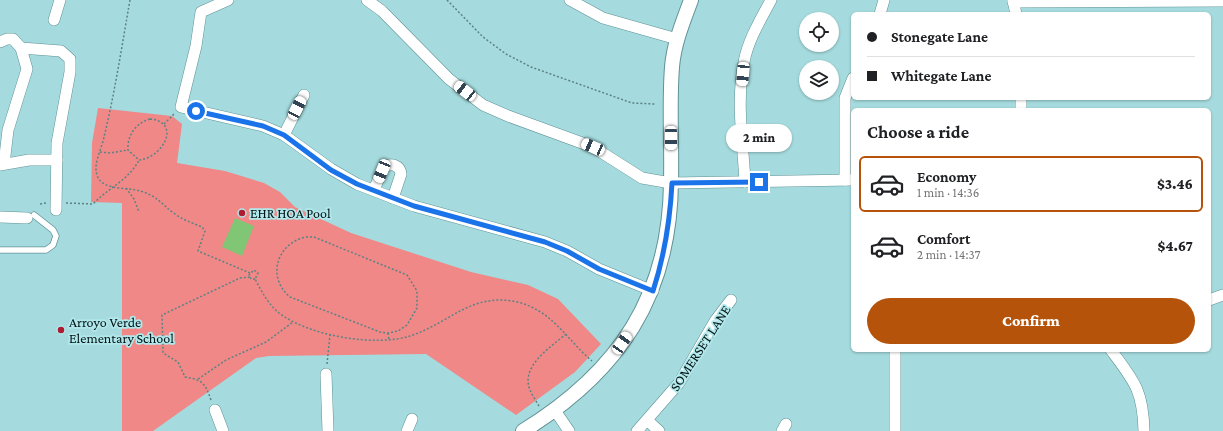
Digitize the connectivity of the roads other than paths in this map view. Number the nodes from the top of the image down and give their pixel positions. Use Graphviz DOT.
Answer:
graph roads {
  1 [pos="60,0"];
  2 [pos="228,0"];
  3 [pos="367,0"];
  4 [pos="570,0"];
  5 [pos="691,0"];
  6 [pos="771,0"];
  7 [pos="884,0"];
  8 [pos="1013,1"];
  9 [pos="1223,1"];
  10 [pos="881,12"];
  11 [pos="1016,12"];
  12 [pos="54,20"];
  13 [pos="677,40"];
  14 [pos="0,42"];
  15 [pos="21,48"];
  16 [pos="851,83"];
  17 [pos="304,95"];
  18 [pos="284,135"];
  19 [pos="57,160"];
  20 [pos="2,164"];
  21 [pos="849,180"];
  22 [pos="745,182"];
  23 [pos="672,183"];
  24 [pos="374,190"];
  25 [pos="393,198"];
  26 [pos="56,207"];
  27 [pos="30,216"];
  28 [pos="0,217"];
  29 [pos="0,250"];
  30 [pos="653,291"];
  31 [pos="1223,295"];
  32 [pos="1211,299"];
  33 [pos="731,300"];
  34 [pos="895,352"];
  35 [pos="1113,352"];
  36 [pos="326,374"];
  37 [pos="215,410"];
  38 [pos="550,412"];
  39 [pos="412,419"];
  40 [pos="648,421"];
  41 [pos="223,431"];
  42 [pos="328,431"];
  43 [pos="407,431"];
  44 [pos="523,431"];
  45 [pos="569,431"];
  46 [pos="637,431"];
  47 [pos="659,431"];
  48 [pos="895,431"];
  49 [pos="1144,431"];
  1 -- 12 [label="street"];
  2 -- 18 [label="street"];
  3 -- 23 [label="street"];
  4 -- 13 [label="street"];
  5 -- 13 [label="street"];
  6 -- 22 [label="street"];
  7 -- 10 [label="street"];
  8 -- 9 [label="street"];
  8 -- 11 [label="street"];
  13 -- 23 [label="street"];
  14 -- 15 [label="street"];
  15 -- 19 [label="street"];
  15 -- 20 [label="street"];
  16 -- 21 [label="street"];
  17 -- 18 [label="street"];
  18 -- 24 [label="street"];
  19 -- 20 [label="street"];
  19 -- 26 [label="street"];
  21 -- 22 [label="street"];
  22 -- 23 [label="street"];
  23 -- 30 [label="street"];
  24 -- 25 [label="street"];
  24 -- 25 [label="street"];
  25 -- 30 [label="street"];
  27 -- 28 [label="street"];
  27 -- 29 [label="lane"];
  30 -- 38 [label="street"];
  31 -- 32 [label="street"];
  33 -- 40 [label="street, SOMERSET LANE"];
  34 -- 48 [label="street"];
  35 -- 49 [label="street"];
  36 -- 42 [label="street"];
  37 -- 41 [label="street"];
  38 -- 44 [label="street"];
  38 -- 45 [label="street"];
  39 -- 43 [label="street"];
  40 -- 46 [label="street, SOMERSET LANE"];
  40 -- 47 [label="street"];
}
